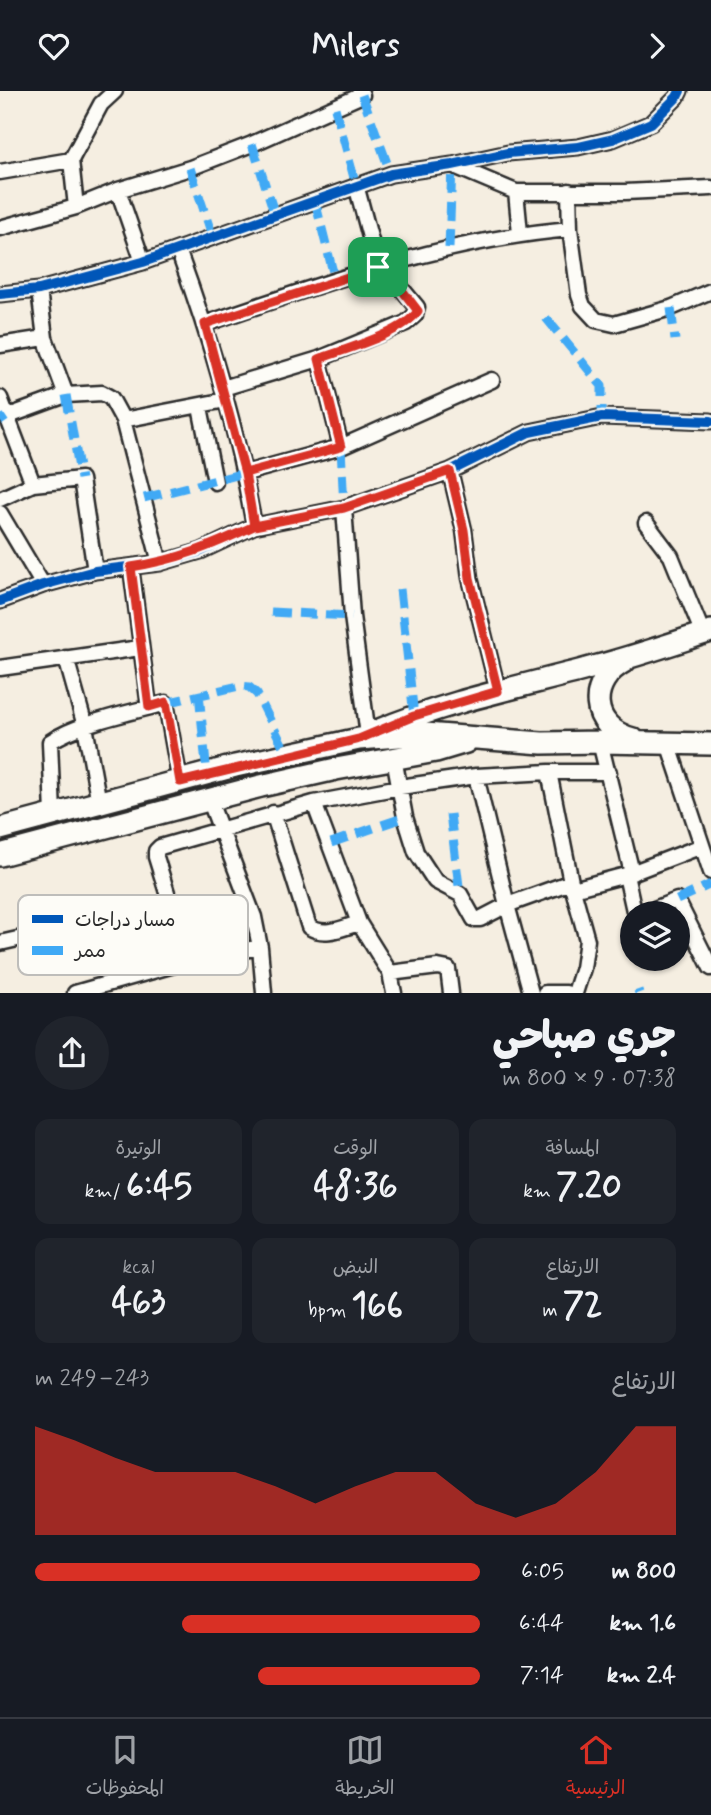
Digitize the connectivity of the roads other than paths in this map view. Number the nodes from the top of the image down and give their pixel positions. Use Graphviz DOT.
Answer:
graph roads {
  1 [pos="115,91"];
  2 [pos="360,91"];
  3 [pos="680,91"];
  4 [pos="71,160"];
  5 [pos="452,165"];
  6 [pos="0,172"];
  7 [pos="356,185"];
  8 [pos="711,188"];
  9 [pos="118,190"];
  10 [pos="569,191"];
  11 [pos="516,192"];
  12 [pos="76,207"];
  13 [pos="0,228"];
  14 [pos="570,229"];
  15 [pos="520,233"];
  16 [pos="178,250"];
  17 [pos="143,262"];
  18 [pos="383,266"];
  19 [pos="39,290"];
  20 [pos="711,291"];
  21 [pos="0,293"];
  22 [pos="205,324"];
  23 [pos="45,338"];
  24 [pos="0,345"];
  25 [pos="319,359"];
  26 [pos="492,380"];
  27 [pos="65,394"];
  28 [pos="224,394"];
  29 [pos="0,398"];
  30 [pos="200,407"];
  31 [pos="6,417"];
  32 [pos="123,420"];
  33 [pos="711,421"];
  34 [pos="341,447"];
  35 [pos="450,471"];
  36 [pos="245,473"];
  37 [pos="215,482"];
  38 [pos="33,484"];
  39 [pos="0,499"];
  40 [pos="344,508"];
  41 [pos="0,513"];
  42 [pos="646,523"];
  43 [pos="254,526"];
  44 [pos="160,562"];
  45 [pos="131,567"];
  46 [pos="95,571"];
  47 [pos="43,585"];
  48 [pos="0,601"];
  49 [pos="707,633"];
  50 [pos="139,648"];
  51 [pos="642,652"];
  52 [pos="66,658"];
  53 [pos="0,668"];
  54 [pos="498,691"];
  55 [pos="149,707"];
  56 [pos="85,726"];
  57 [pos="364,737"];
  58 [pos="478,739"];
  59 [pos="600,742"];
  60 [pos="661,743"];
  61 [pos="711,744"];
  62 [pos="394,758"];
  63 [pos="549,772"];
  64 [pos="608,772"];
  65 [pos="476,776"];
  66 [pos="180,782"];
  67 [pos="400,787"];
  68 [pos="209,799"];
  69 [pos="99,803"];
  70 [pos="314,803"];
  71 [pos="274,813"];
  72 [pos="53,814"];
  73 [pos="0,829"];
  74 [pos="220,829"];
  75 [pos="702,846"];
  76 [pos="0,855"];
  77 [pos="711,872"];
  78 [pos="629,874"];
  79 [pos="572,885"];
  80 [pos="168,895"];
  81 [pos="245,895"];
  82 [pos="633,901"];
  83 [pos="248,902"];
  84 [pos="506,905"];
  85 [pos="359,923"];
  86 [pos="690,927"];
  87 [pos="18,939"];
  88 [pos="0,943"];
  89 [pos="260,947"];
  90 [pos="248,949"];
  91 [pos="711,968"];
  92 [pos="390,973"];
  93 [pos="137,975"];
  94 [pos="75,992"];
  95 [pos="264,992"];
  96 [pos="394,992"];
  97 [pos="451,992"];
  98 [pos="531,992"];
  99 [pos="545,992"];
  100 [pos="566,992"];
  101 [pos="575,992"];
  1 -- 4 [label="street"];
  2 -- 9 [label="street"];
  3 -- 5 [label="street"];
  4 -- 6 [label="street"];
  4 -- 12 [label="street"];
  5 -- 7 [label="street"];
  5 -- 11 [label="street"];
  7 -- 16 [label="street"];
  7 -- 18 [label="street"];
  8 -- 10 [label="street"];
  9 -- 12 [label="street"];
  9 -- 17 [label="street"];
  10 -- 11 [label="street"];
  10 -- 14 [label="street"];
  11 -- 15 [label="street"];
  12 -- 13 [label="street"];
  14 -- 15 [label="street"];
  14 -- 20 [label="street"];
  15 -- 18 [label="street"];
  16 -- 17 [label="street"];
  16 -- 22 [label="street"];
  17 -- 19 [label="street"];
  18 -- 22 [label="street"];
  18 -- 25 [label="street"];
  19 -- 21 [label="street"];
  19 -- 23 [label="street"];
  22 -- 28 [label="street"];
  23 -- 24 [label="street"];
  23 -- 27 [label="street"];
  25 -- 28 [label="street"];
  25 -- 34 [label="street"];
  26 -- 34 [label="street"];
  27 -- 31 [label="street"];
  27 -- 32 [label="street"];
  28 -- 30 [label="street"];
  28 -- 36 [label="street"];
  29 -- 31 [label="street"];
  30 -- 32 [label="street"];
  30 -- 37 [label="street"];
  31 -- 38 [label="street"];
  32 -- 44 [label="street"];
  33 -- 35 [label="street"];
  34 -- 36 [label="street"];
  35 -- 40 [label="street"];
  35 -- 54 [label="street"];
  36 -- 43 [label="street"];
  38 -- 39 [label="street"];
  38 -- 46 [label="street"];
  40 -- 43 [label="street"];
  40 -- 57 [label="street"];
  41 -- 47 [label="street"];
  42 -- 49 [label="street"];
  43 -- 44 [label="street"];
  44 -- 45 [label="street"];
  45 -- 46 [label="street"];
  45 -- 50 [label="street"];
  46 -- 47 [label="street"];
  47 -- 48 [label="street"];
  49 -- 51 [label="main road"];
  50 -- 52 [label="street"];
  50 -- 55 [label="street"];
  51 -- 54 [label="main road"];
  51 -- 60 [label="main road"];
  52 -- 53 [label="street"];
  52 -- 56 [label="street"];
  54 -- 57 [label="main road"];
  55 -- 56 [label="street"];
  55 -- 66 [label="street"];
  56 -- 69 [label="street"];
  56 -- 72 [label="street"];
  57 -- 58 [label="main road"];
  57 -- 66 [label="main road"];
  58 -- 59 [label="main road"];
  58 -- 62 [label="main road"];
  59 -- 60 [label="main road"];
  59 -- 64 [label="street"];
  60 -- 61 [label="main road"];
  60 -- 75 [label="street"];
  62 -- 67 [label="street"];
  62 -- 68 [label="main road"];
  63 -- 64 [label="street"];
  63 -- 65 [label="street"];
  63 -- 79 [label="street"];
  64 -- 78 [label="street"];
  65 -- 67 [label="street"];
  65 -- 84 [label="street"];
  66 -- 69 [label="main road"];
  67 -- 70 [label="street"];
  67 -- 84 [label="street"];
  68 -- 74 [label="street"];
  68 -- 76 [label="main road"];
  69 -- 72 [label="main road"];
  70 -- 71 [label="street"];
  70 -- 85 [label="street"];
  71 -- 74 [label="street"];
  71 -- 85 [label="street"];
  72 -- 73 [label="main road"];
  74 -- 80 [label="street"];
  74 -- 81 [label="street"];
  75 -- 77 [label="street"];
  75 -- 78 [label="street"];
  78 -- 79 [label="street"];
  78 -- 82 [label="street"];
  79 -- 84 [label="street"];
  79 -- 101 [label="street"];
  83 -- 89 [label="street"];
  84 -- 98 [label="street"];
  85 -- 92 [label="street"];
  86 -- 91 [label="street"];
  87 -- 88 [label="street"];
  89 -- 90 [label="street"];
  89 -- 95 [label="street"];
  92 -- 96 [label="street"];
  92 -- 97 [label="street"];
  93 -- 94 [label="street"];
  99 -- 100 [label="street"];
}
